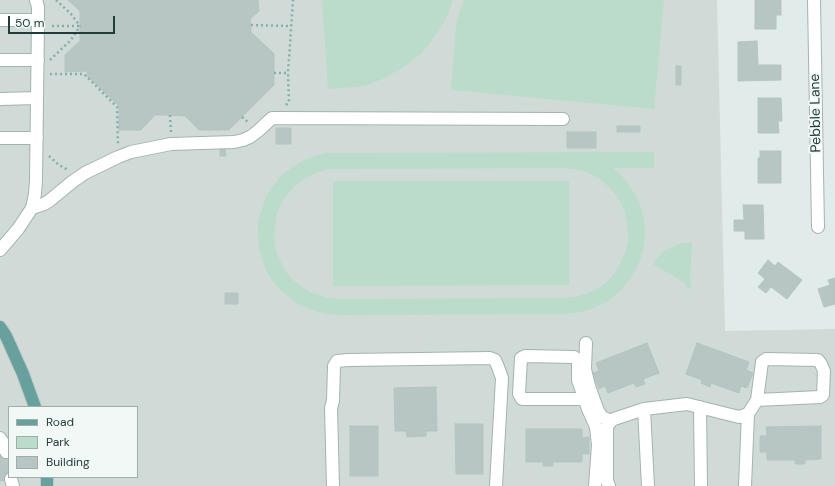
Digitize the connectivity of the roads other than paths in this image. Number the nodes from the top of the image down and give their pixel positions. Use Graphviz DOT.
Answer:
graph roads {
  1 [pos="36,0"];
  2 [pos="814,0"];
  3 [pos="0,20"];
  4 [pos="38,20"];
  5 [pos="0,60"];
  6 [pos="42,61"];
  7 [pos="37,98"];
  8 [pos="0,99"];
  9 [pos="563,119"];
  10 [pos="0,138"];
  11 [pos="37,138"];
  12 [pos="32,208"];
  13 [pos="818,227"];
  14 [pos="0,250"];
  15 [pos="0,328"];
  16 [pos="586,342"];
  17 [pos="585,399"];
  18 [pos="757,400"];
  19 [pos="35,406"];
  20 [pos="700,407"];
  21 [pos="644,409"];
  22 [pos="748,414"];
  23 [pos="611,421"];
  24 [pos="333,486"];
  25 [pos="496,486"];
  26 [pos="595,486"];
  27 [pos="609,486"];
  28 [pos="648,486"];
  29 [pos="701,486"];
  30 [pos="745,486"];
  1 -- 4 [label="street"];
  2 -- 13 [label="street, Pebble Lane"];
  3 -- 4 [label="street"];
  4 -- 6 [label="street"];
  5 -- 6 [label="street"];
  6 -- 7 [label="street"];
  7 -- 8 [label="street"];
  7 -- 11 [label="street"];
  9 -- 12 [label="street"];
  10 -- 11 [label="street"];
  11 -- 12 [label="street"];
  12 -- 14 [label="street"];
  15 -- 19 [label="main road"];
  16 -- 23 [label="street"];
  17 -- 17 [label="street"];
  17 -- 26 [label="street"];
  18 -- 18 [label="street"];
  18 -- 22 [label="street"];
  20 -- 21 [label="street"];
  20 -- 22 [label="street"];
  20 -- 29 [label="street"];
  21 -- 23 [label="street"];
  21 -- 28 [label="street"];
  22 -- 30 [label="street"];
  23 -- 27 [label="street"];
  24 -- 25 [label="street"];
}
